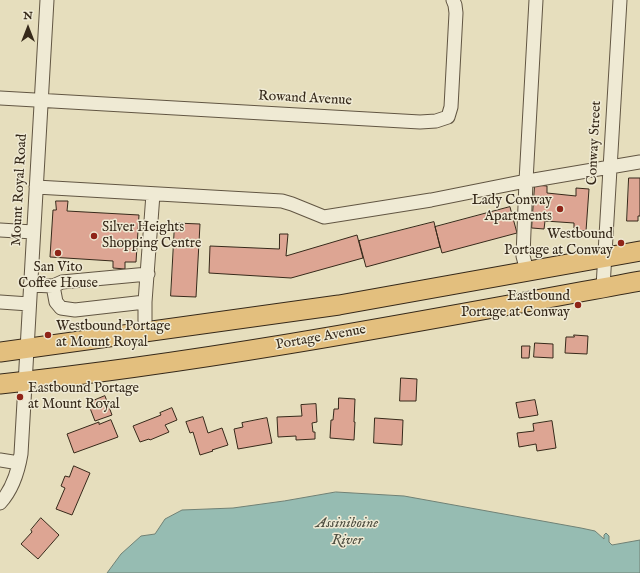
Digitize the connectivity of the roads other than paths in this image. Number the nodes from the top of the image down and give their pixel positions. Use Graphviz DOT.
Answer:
graph roads {
  1 [pos="47,0"];
  2 [pos="452,0"];
  3 [pos="536,0"];
  4 [pos="620,0"];
  5 [pos="0,98"];
  6 [pos="41,101"];
  7 [pos="640,162"];
  8 [pos="610,167"];
  9 [pos="526,181"];
  10 [pos="36,187"];
  11 [pos="153,194"];
  12 [pos="0,230"];
  13 [pos="33,232"];
  14 [pos="640,251"];
  15 [pos="605,258"];
  16 [pos="527,271"];
  17 [pos="148,274"];
  18 [pos="640,281"];
  19 [pos="30,286"];
  20 [pos="53,286"];
  21 [pos="603,288"];
  22 [pos="0,302"];
  23 [pos="145,302"];
  24 [pos="29,304"];
  25 [pos="145,332"];
  26 [pos="27,348"];
  27 [pos="0,352"];
  28 [pos="25,381"];
  29 [pos="0,384"];
  30 [pos="0,460"];
  31 [pos="19,463"];
  32 [pos="0,502"];
  1 -- 6 [label="street, Mount Royal Road"];
  2 -- 6 [label="street, Rowand Avenue"];
  3 -- 9 [label="street"];
  4 -- 8 [label="street, Conway Street"];
  5 -- 6 [label="street"];
  6 -- 10 [label="street, Mount Royal Road"];
  7 -- 8 [label="street"];
  8 -- 9 [label="street"];
  8 -- 15 [label="street, Conway Street"];
  9 -- 11 [label="street"];
  9 -- 16 [label="street"];
  10 -- 11 [label="street"];
  10 -- 13 [label="street, Mount Royal Road"];
  11 -- 17 [label="street"];
  12 -- 13 [label="street"];
  13 -- 19 [label="street, Mount Royal Road"];
  14 -- 15 [label="highway"];
  15 -- 16 [label="highway"];
  15 -- 21 [label="street, Conway Street"];
  16 -- 25 [label="highway"];
  17 -- 20 [label="street"];
  17 -- 23 [label="street"];
  18 -- 21 [label="highway, Portage Avenue"];
  19 -- 20 [label="street"];
  19 -- 24 [label="street, Mount Royal Road"];
  20 -- 23 [label="street"];
  21 -- 28 [label="highway, Portage Avenue"];
  22 -- 24 [label="street"];
  23 -- 25 [label="street"];
  24 -- 26 [label="street, Mount Royal Road"];
  25 -- 26 [label="highway"];
  26 -- 27 [label="highway"];
  26 -- 28 [label="street, Mount Royal Road"];
  28 -- 29 [label="highway, Portage Avenue"];
  28 -- 31 [label="street, Mount Royal Road"];
  30 -- 31 [label="street"];
  31 -- 32 [label="street, Mount Royal Road"];
}
